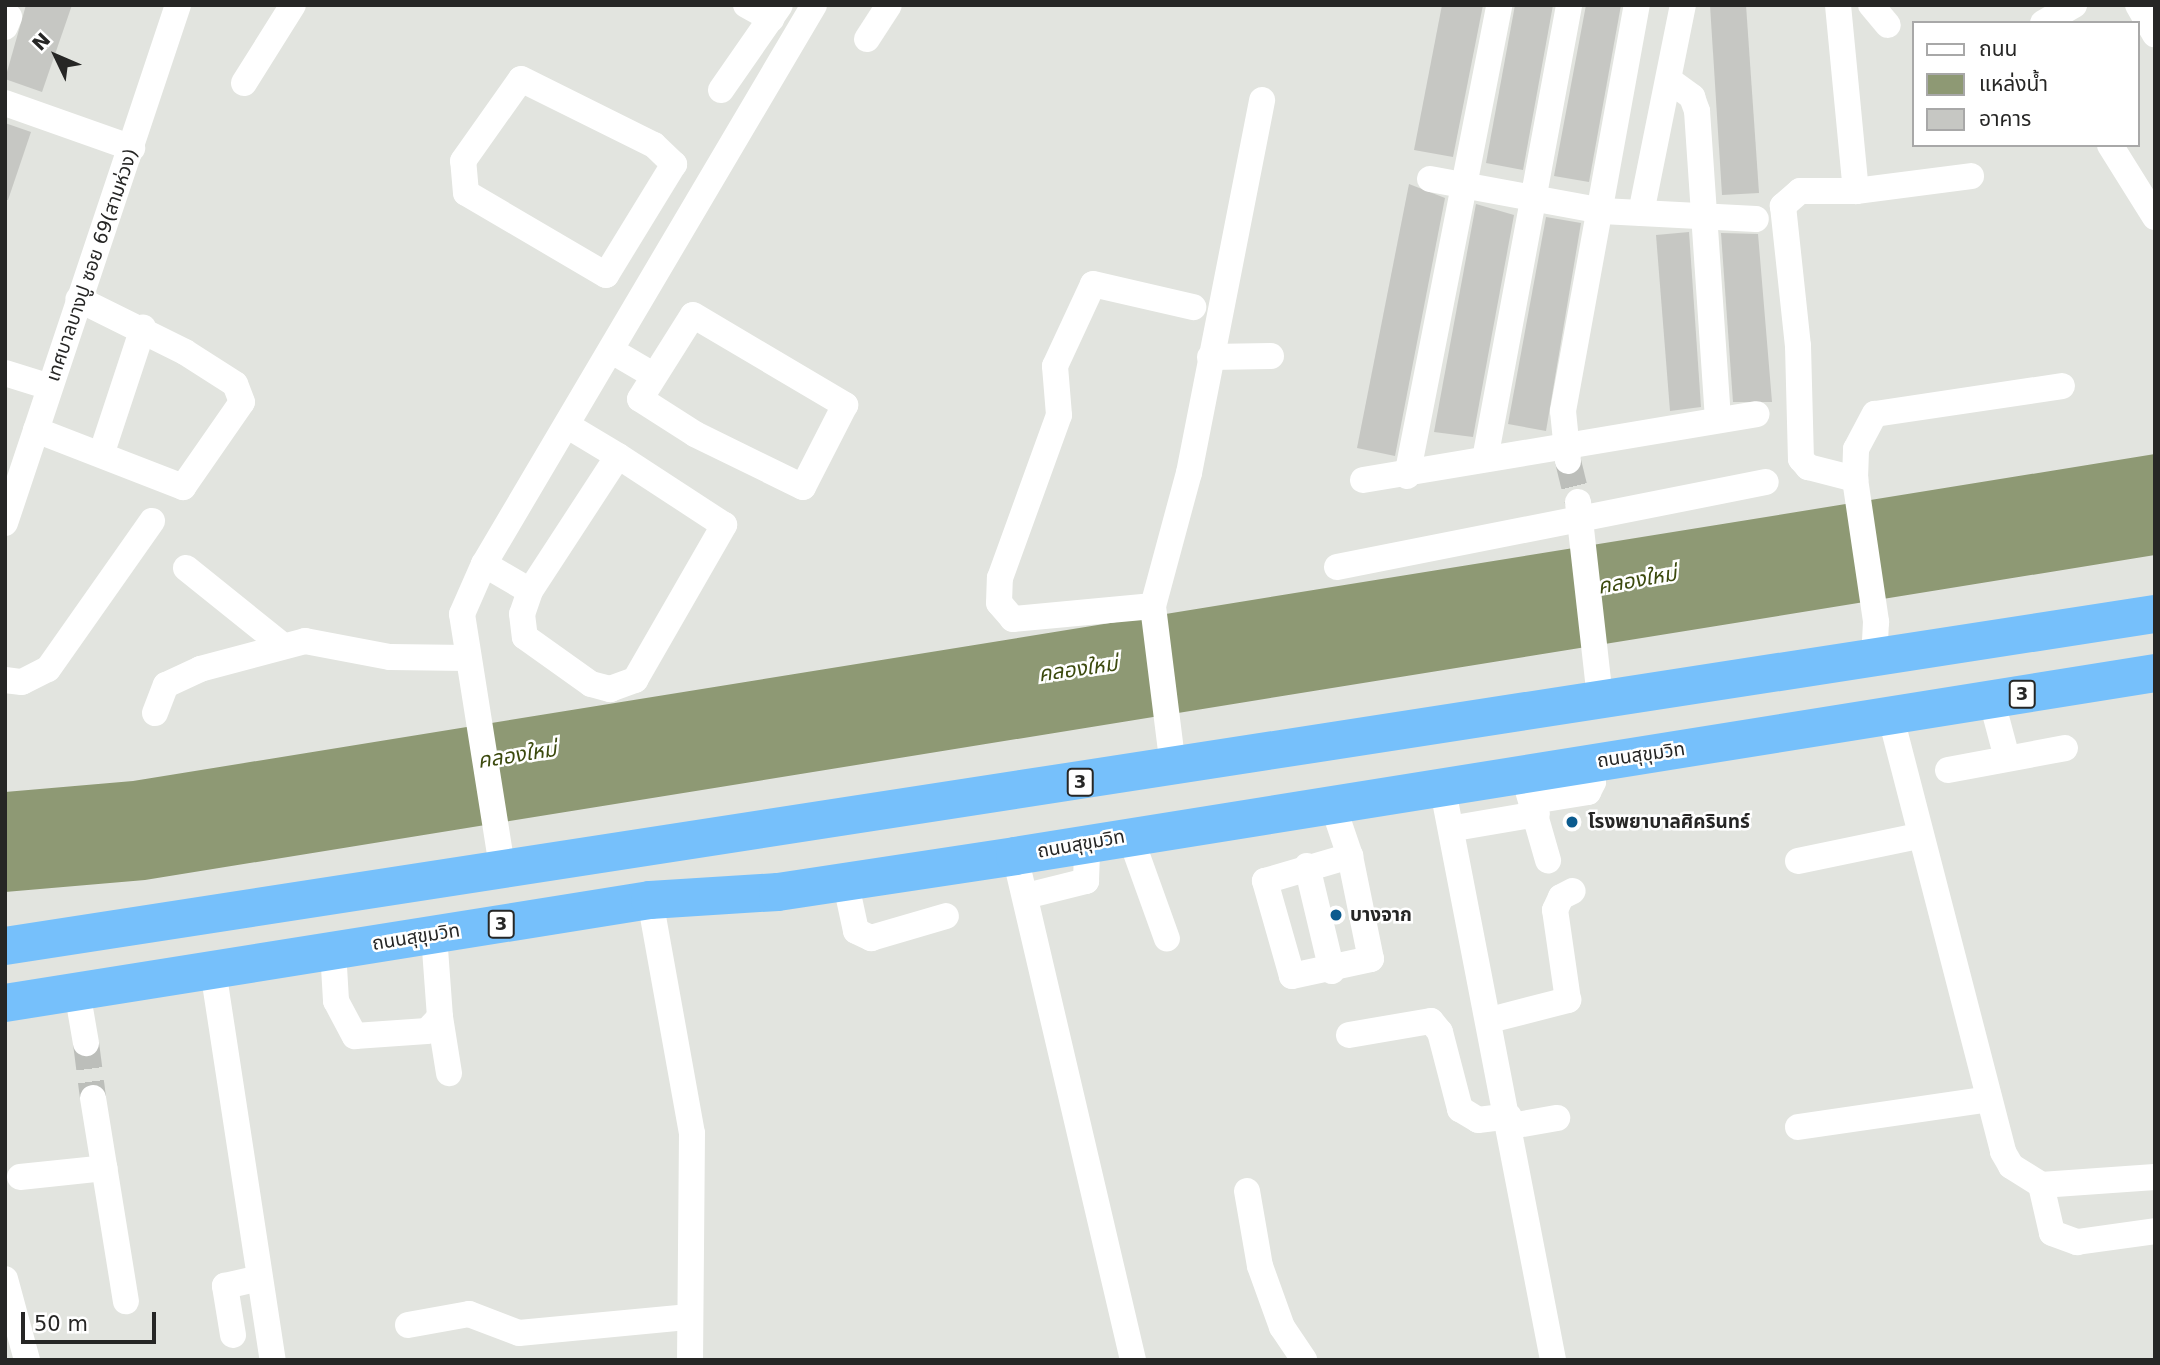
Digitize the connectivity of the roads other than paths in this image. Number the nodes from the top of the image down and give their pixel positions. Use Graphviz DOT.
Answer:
graph roads {
  1 [pos="178,5"];
  2 [pos="293,5"];
  3 [pos="746,5"];
  4 [pos="814,5"];
  5 [pos="889,5"];
  6 [pos="1499,5"];
  7 [pos="1569,5"];
  8 [pos="1637,5"];
  9 [pos="1683,5"];
  10 [pos="1838,5"];
  11 [pos="1871,5"];
  12 [pos="2029,5"];
  13 [pos="2074,5"];
  14 [pos="2138,5"];
  15 [pos="775,12"];
  16 [pos="2040,21"];
  17 [pos="2045,21"];
  18 [pos="1888,26"];
  19 [pos="2155,35"];
  20 [pos="867,39"];
  21 [pos="1669,80"];
  22 [pos="244,83"];
  23 [pos="764,90"];
  24 [pos="1262,100"];
  25 [pos="5,103"];
  26 [pos="2111,147"];
  27 [pos="132,148"];
  28 [pos="1971,176"];
  29 [pos="1430,179"];
  30 [pos="1467,187"];
  31 [pos="1856,191"];
  32 [pos="1538,199"];
  33 [pos="1602,211"];
  34 [pos="1641,213"];
  35 [pos="2155,216"];
  36 [pos="1705,217"];
  37 [pos="1756,219"];
  38 [pos="624,252"];
  39 [pos="657,274"];
  40 [pos="78,299"];
  41 [pos="1193,307"];
  42 [pos="143,328"];
  43 [pos="612,351"];
  44 [pos="1271,356"];
  45 [pos="1210,357"];
  46 [pos="5,373"];
  47 [pos="653,374"];
  48 [pos="2062,386"];
  49 [pos="50,387"];
  50 [pos="1757,414"];
  51 [pos="1718,418"];
  52 [pos="568,426"];
  53 [pos="36,430"];
  54 [pos="102,452"];
  55 [pos="1567,455"];
  56 [pos="618,456"];
  57 [pos="1485,459"];
  58 [pos="1407,475"];
  59 [pos="1363,480"];
  60 [pos="1766,482"];
  61 [pos="1858,488"];
  62 [pos="152,521"];
  63 [pos="1579,522"];
  64 [pos="5,523"];
  65 [pos="484,564"];
  66 [pos="1337,567"];
  67 [pos="186,568"];
  68 [pos="530,591"];
  69 [pos="1154,609"];
  70 [pos="2155,614"];
  71 [pos="1875,638"];
  72 [pos="283,646"];
  73 [pos="468,658"];
  74 [pos="2155,673"];
  75 [pos="5,680"];
  76 [pos="1597,684"];
  77 [pos="1991,698"];
  78 [pos="155,713"];
  79 [pos="1890,714"];
  80 [pos="2065,748"];
  81 [pos="2007,758"];
  82 [pos="1173,767"];
  83 [pos="1948,770"];
  84 [pos="1442,785"];
  85 [pos="1531,796"];
  86 [pos="994,797"];
  87 [pos="1332,803"];
  88 [pos="1454,828"];
  89 [pos="1130,836"];
  90 [pos="1919,836"];
  91 [pos="1079,844"];
  92 [pos="1350,856"];
  93 [pos="1007,857"];
  94 [pos="1548,860"];
  95 [pos="1798,860"];
  96 [pos="1307,866"];
  97 [pos="503,873"];
  98 [pos="845,880"];
  99 [pos="1573,891"];
  100 [pos="1026,896"];
  101 [pos="650,900"];
  102 [pos="946,916"];
  103 [pos="434,935"];
  104 [pos="1167,939"];
  105 [pos="5,946"];
  106 [pos="333,950"];
  107 [pos="213,970"];
  108 [pos="1332,971"];
  109 [pos="77,991"];
  110 [pos="5,1003"];
  111 [pos="440,1017"];
  112 [pos="1490,1020"];
  113 [pos="1349,1035"];
  114 [pos="86,1043"];
  115 [pos="449,1073"];
  116 [pos="93,1098"];
  117 [pos="1984,1100"];
  118 [pos="1558,1118"];
  119 [pos="1510,1121"];
  120 [pos="1798,1127"];
  121 [pos="105,1168"];
  122 [pos="20,1177"];
  123 [pos="2155,1177"];
  124 [pos="2041,1185"];
  125 [pos="1247,1191"];
  126 [pos="2155,1231"];
  127 [pos="259,1278"];
  128 [pos="5,1279"];
  129 [pos="126,1301"];
  130 [pos="688,1317"];
  131 [pos="408,1325"];
  132 [pos="233,1335"];
  133 [pos="27,1360"];
  134 [pos="273,1360"];
  135 [pos="690,1360"];
  136 [pos="1133,1360"];
  137 [pos="1304,1360"];
  138 [pos="1553,1360"];
  1 -- 27 [label="street, เทศบาลบางปู ซอย 69(สามห่วง)"];
  2 -- 22 [label="street"];
  3 -- 15 [label="street"];
  4 -- 23 [label="street"];
  5 -- 20 [label="street"];
  6 -- 30 [label="street"];
  7 -- 32 [label="street"];
  8 -- 33 [label="street"];
  9 -- 21 [label="street"];
  10 -- 31 [label="street"];
  11 -- 18 [label="street"];
  12 -- 16 [label="street"];
  13 -- 17 [label="street"];
  14 -- 19 [label="street"];
  15 -- 23 [label="street"];
  21 -- 34 [label="street"];
  21 -- 36 [label="street"];
  23 -- 39 [label="street"];
  24 -- 45 [label="street"];
  25 -- 27 [label="street"];
  26 -- 35 [label="street"];
  27 -- 40 [label="street, เทศบาลบางปู ซอย 69(สามห่วง)"];
  28 -- 31 [label="street"];
  29 -- 30 [label="street"];
  30 -- 32 [label="street"];
  30 -- 58 [label="street"];
  31 -- 61 [label="street"];
  32 -- 33 [label="street"];
  32 -- 57 [label="street"];
  33 -- 34 [label="street"];
  33 -- 55 [label="street"];
  34 -- 36 [label="street"];
  36 -- 37 [label="street"];
  36 -- 51 [label="street"];
  38 -- 38 [label="street"];
  38 -- 39 [label="street"];
  39 -- 43 [label="street"];
  40 -- 42 [label="street"];
  40 -- 49 [label="street, เทศบาลบางปู ซอย 69(สามห่วง)"];
  41 -- 69 [label="street"];
  42 -- 54 [label="street"];
  42 -- 54 [label="street"];
  43 -- 47 [label="street"];
  43 -- 52 [label="street"];
  44 -- 45 [label="street"];
  45 -- 69 [label="street"];
  46 -- 49 [label="street"];
  47 -- 47 [label="street"];
  48 -- 61 [label="street"];
  49 -- 53 [label="street, เทศบาลบางปู ซอย 69(สามห่วง)"];
  50 -- 51 [label="street"];
  51 -- 55 [label="street"];
  52 -- 56 [label="street"];
  52 -- 65 [label="street"];
  53 -- 54 [label="street"];
  53 -- 64 [label="street, เทศบาลบางปู ซอย 69(สามห่วง)"];
  55 -- 57 [label="street"];
  56 -- 68 [label="street"];
  56 -- 68 [label="street"];
  57 -- 58 [label="street"];
  58 -- 59 [label="street"];
  60 -- 63 [label="street"];
  61 -- 71 [label="street"];
  62 -- 75 [label="street"];
  63 -- 66 [label="street"];
  63 -- 76 [label="street"];
  65 -- 68 [label="street"];
  65 -- 73 [label="street"];
  67 -- 72 [label="street"];
  69 -- 82 [label="street"];
  70 -- 71 [label="highway, 3"];
  71 -- 76 [label="highway, 3"];
  72 -- 73 [label="street"];
  72 -- 78 [label="street"];
  73 -- 97 [label="street"];
  74 -- 77 [label="highway, ถนนสุขุมวิท / 3"];
  76 -- 82 [label="highway, 3"];
  77 -- 79 [label="highway, ถนนสุขุมวิท / 3"];
  77 -- 81 [label="street"];
  79 -- 85 [label="highway, ถนนสุขุมวิท / 3"];
  79 -- 90 [label="street"];
  80 -- 81 [label="street"];
  81 -- 83 [label="street"];
  82 -- 86 [label="highway, 3"];
  84 -- 85 [label="highway, ถนนสุขุมวิท / 3"];
  84 -- 87 [label="highway, ถนนสุขุมวิท / 3"];
  84 -- 88 [label="street"];
  85 -- 88 [label="street"];
  85 -- 94 [label="street"];
  86 -- 93 [label="highway"];
  86 -- 97 [label="highway, 3"];
  87 -- 89 [label="highway, ถนนสุขุมวิท / 3"];
  87 -- 92 [label="street"];
  88 -- 112 [label="street"];
  89 -- 91 [label="highway, ถนนสุขุมวิท / 3"];
  89 -- 104 [label="street"];
  90 -- 95 [label="street"];
  90 -- 117 [label="street"];
  91 -- 93 [label="highway, ถนนสุขุมวิท / 3"];
  91 -- 100 [label="street"];
  92 -- 96 [label="street"];
  92 -- 108 [label="street"];
  93 -- 98 [label="highway, ถนนสุขุมวิท / 3"];
  93 -- 100 [label="street"];
  96 -- 108 [label="street"];
  96 -- 108 [label="street"];
  97 -- 105 [label="highway, 3"];
  98 -- 101 [label="highway, ถนนสุขุมวิท / 3"];
  98 -- 102 [label="street"];
  99 -- 112 [label="street"];
  100 -- 136 [label="street"];
  101 -- 103 [label="highway, ถนนสุขุมวิท / 3"];
  101 -- 130 [label="street"];
  103 -- 106 [label="highway, ถนนสุขุมวิท / 3"];
  103 -- 111 [label="street"];
  106 -- 107 [label="highway, ถนนสุขุมวิท / 3"];
  106 -- 111 [label="street"];
  107 -- 109 [label="highway, ถนนสุขุมวิท / 3"];
  107 -- 127 [label="street"];
  109 -- 110 [label="highway, ถนนสุขุมวิท / 3"];
  109 -- 114 [label="street"];
  111 -- 115 [label="street"];
  112 -- 119 [label="street"];
  113 -- 119 [label="street"];
  116 -- 121 [label="street"];
  117 -- 120 [label="street"];
  117 -- 124 [label="street"];
  118 -- 119 [label="street"];
  119 -- 138 [label="street"];
  121 -- 122 [label="street"];
  121 -- 129 [label="street"];
  123 -- 124 [label="street"];
  124 -- 126 [label="street"];
  125 -- 137 [label="street"];
  127 -- 132 [label="street"];
  127 -- 134 [label="street"];
  128 -- 133 [label="street"];
  130 -- 131 [label="street"];
  130 -- 135 [label="street"];
}
